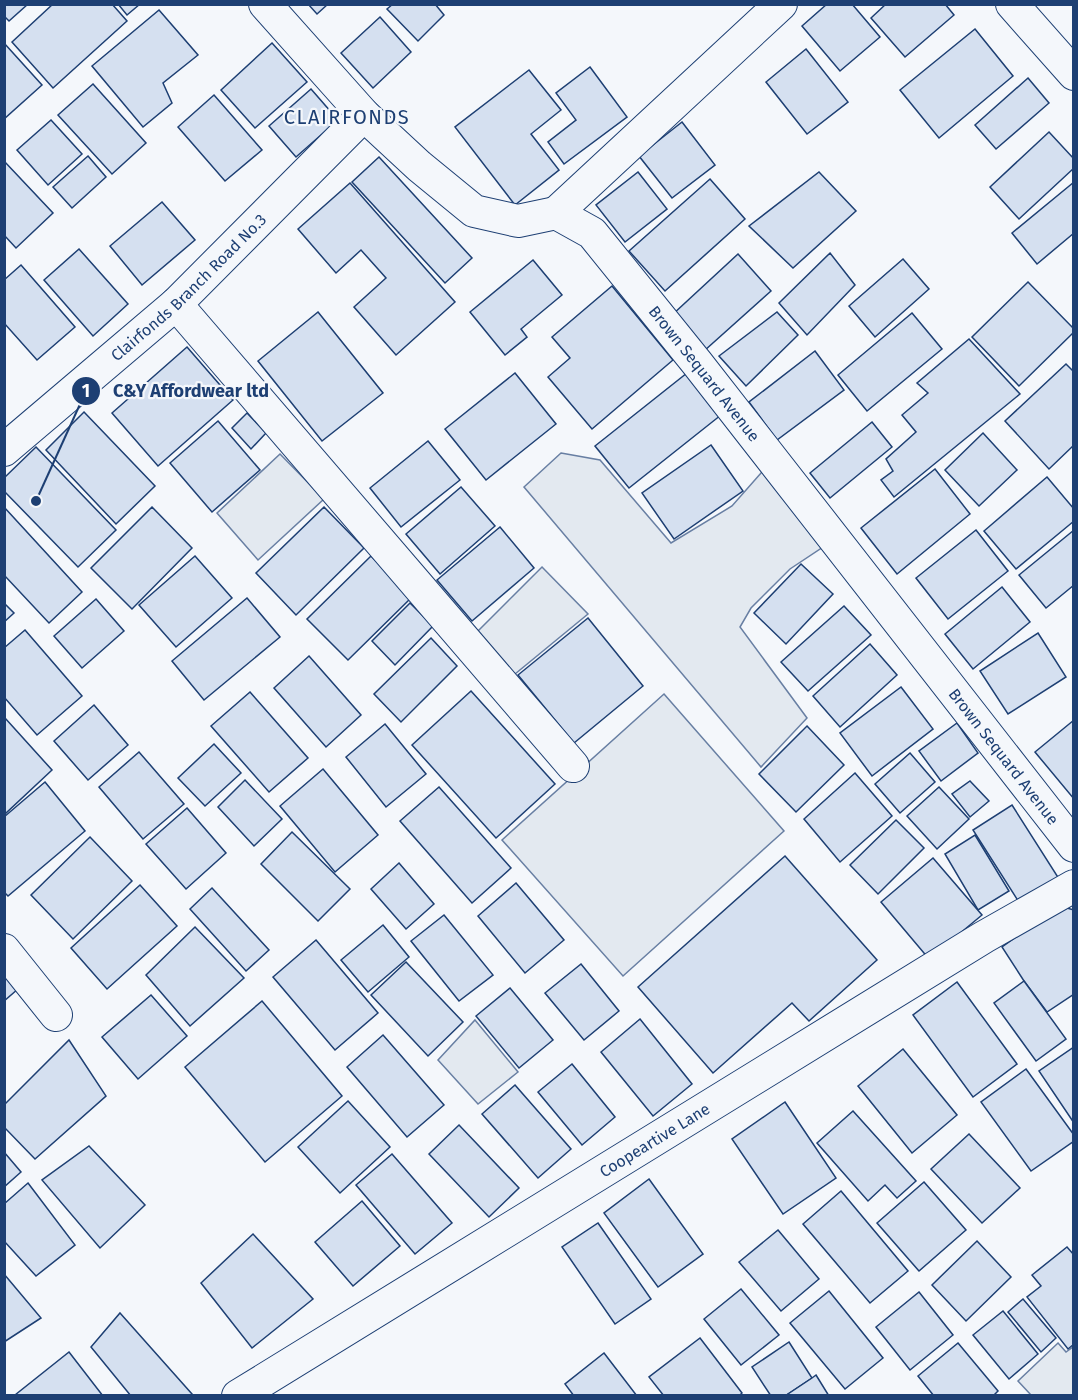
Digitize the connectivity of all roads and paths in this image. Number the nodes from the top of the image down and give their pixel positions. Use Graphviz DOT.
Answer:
graph roads {
  1 [pos="265,4"];
  2 [pos="781,4"];
  3 [pos="1012,4"];
  4 [pos="1074,74"];
  5 [pos="364,115"];
  6 [pos="556,213"];
  7 [pos="176,304"];
  8 [pos="4,450"];
  9 [pos="573,766"];
  10 [pos="1074,846"];
  11 [pos="1074,886"];
  12 [pos="4,950"];
  13 [pos="56,1015"];
  14 [pos="238,1395"];
  1 -- 5 [label="street"];
  2 -- 6 [label="street"];
  3 -- 4 [label="street"];
  5 -- 6 [label="street"];
  5 -- 7 [label="street, Clairfonds Branch Road No.3"];
  6 -- 10 [label="street, Brown Sequard Avenue"];
  7 -- 8 [label="street, Clairfonds Branch Road No.3"];
  7 -- 9 [label="street"];
  11 -- 14 [label="street, Coopeartive Lane"];
  12 -- 13 [label="street"];
}
